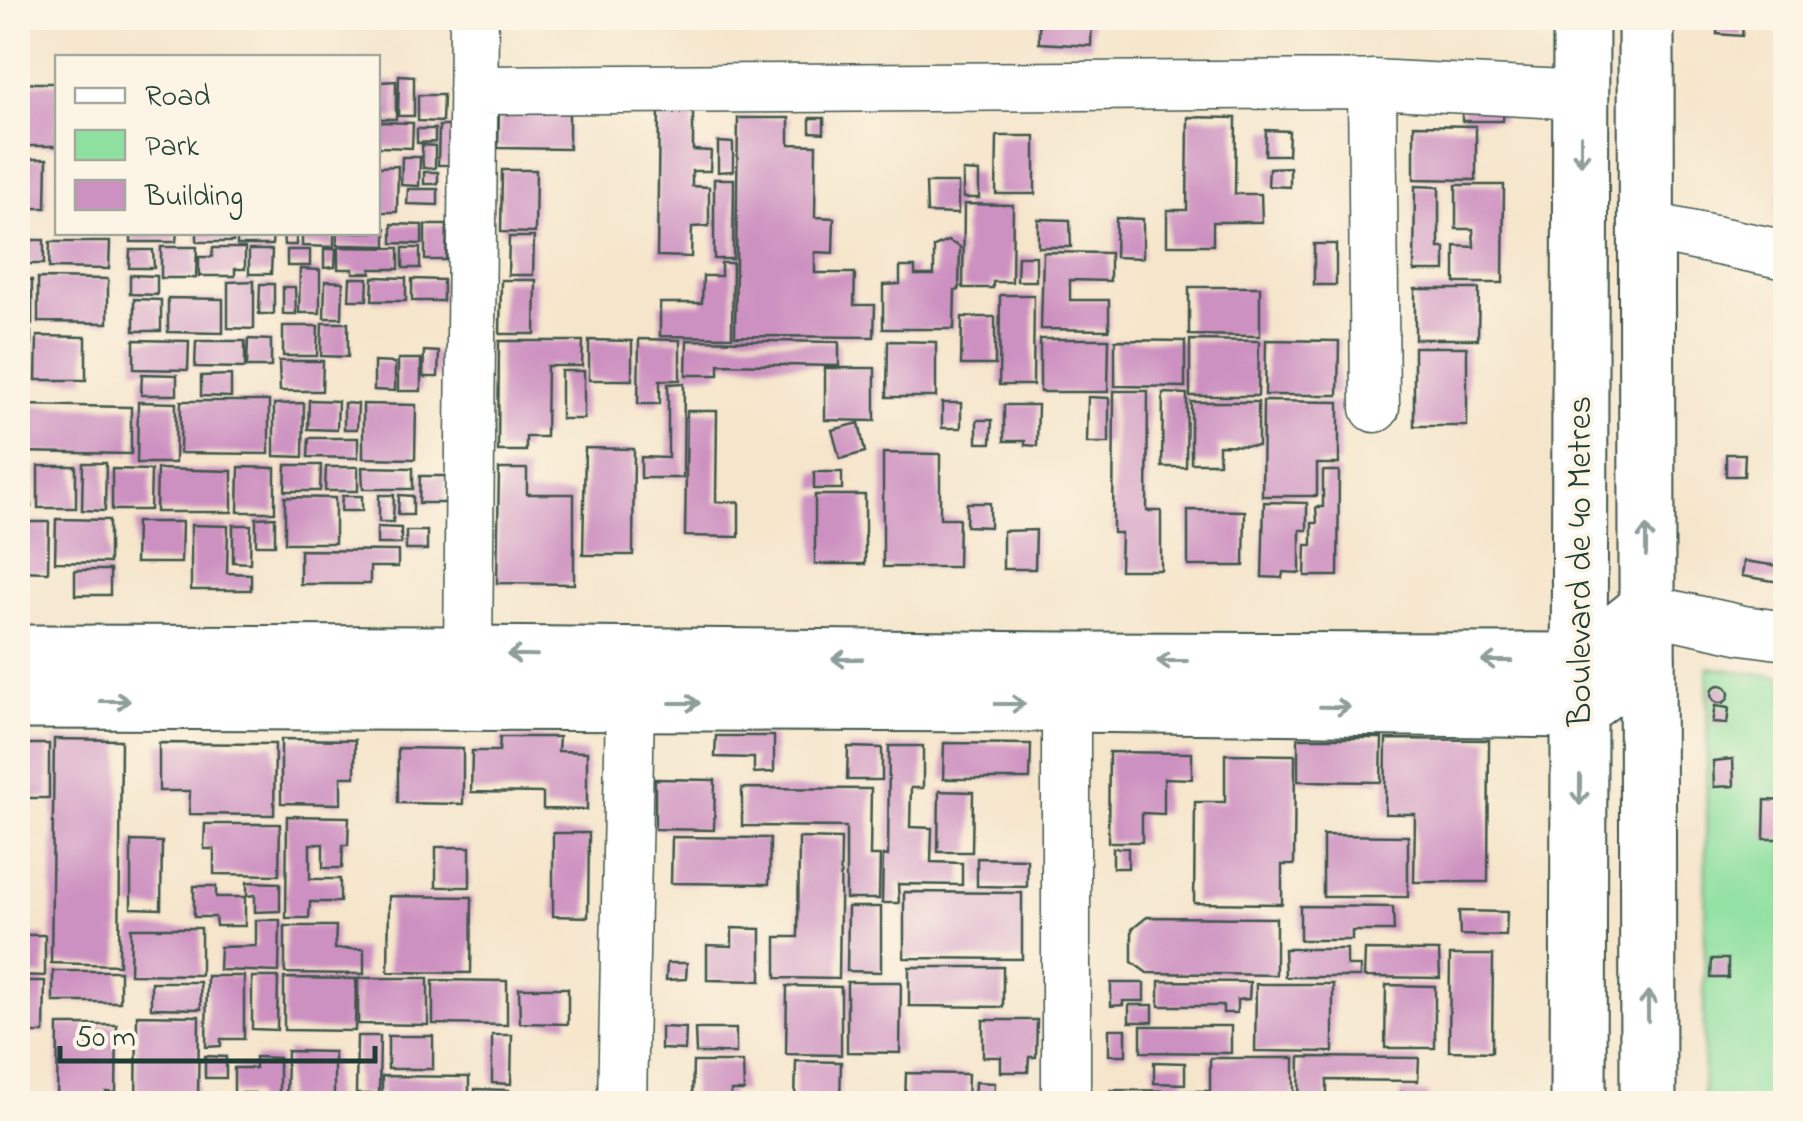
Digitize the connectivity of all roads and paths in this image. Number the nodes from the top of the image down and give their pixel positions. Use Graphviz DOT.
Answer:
graph roads {
  1 [pos="474,18"];
  2 [pos="1582,18"];
  3 [pos="1646,18"];
  4 [pos="1372,84"];
  5 [pos="473,90"];
  6 [pos="1582,94"];
  7 [pos="1646,226"];
  8 [pos="1786,255"];
  9 [pos="1375,408"];
  10 [pos="1764,633"];
  11 [pos="1646,634"];
  12 [pos="18,653"];
  13 [pos="468,654"];
  14 [pos="1066,682"];
  15 [pos="1581,686"];
  16 [pos="18,701"];
  17 [pos="630,702"];
  18 [pos="622,1104"];
  19 [pos="1066,1104"];
  20 [pos="1578,1104"];
  21 [pos="1648,1104"];
  1 -- 5 [label="street"];
  2 -- 6 [label="street, Boulevard de 40 Metres"];
  3 -- 7 [label="street, Boulevard de 40 Metres"];
  4 -- 5 [label="street"];
  4 -- 6 [label="street"];
  4 -- 9 [label="street"];
  5 -- 13 [label="street"];
  6 -- 15 [label="street, Boulevard de 40 Metres, one-way"];
  7 -- 8 [label="street"];
  11 -- 7 [label="street, Boulevard de 40 Metres, one-way"];
  10 -- 11 [label="street"];
  11 -- 15 [label="street"];
  21 -- 11 [label="street, Boulevard de 40 Metres, one-way"];
  12 -- 13 [label="street"];
  14 -- 13 [label="street, one-way"];
  14 -- 15 [label="street"];
  17 -- 14 [label="street, one-way"];
  14 -- 19 [label="street"];
  15 -- 20 [label="street, Boulevard de 40 Metres, one-way"];
  16 -- 17 [label="street, one-way"];
  17 -- 18 [label="street"];
}
